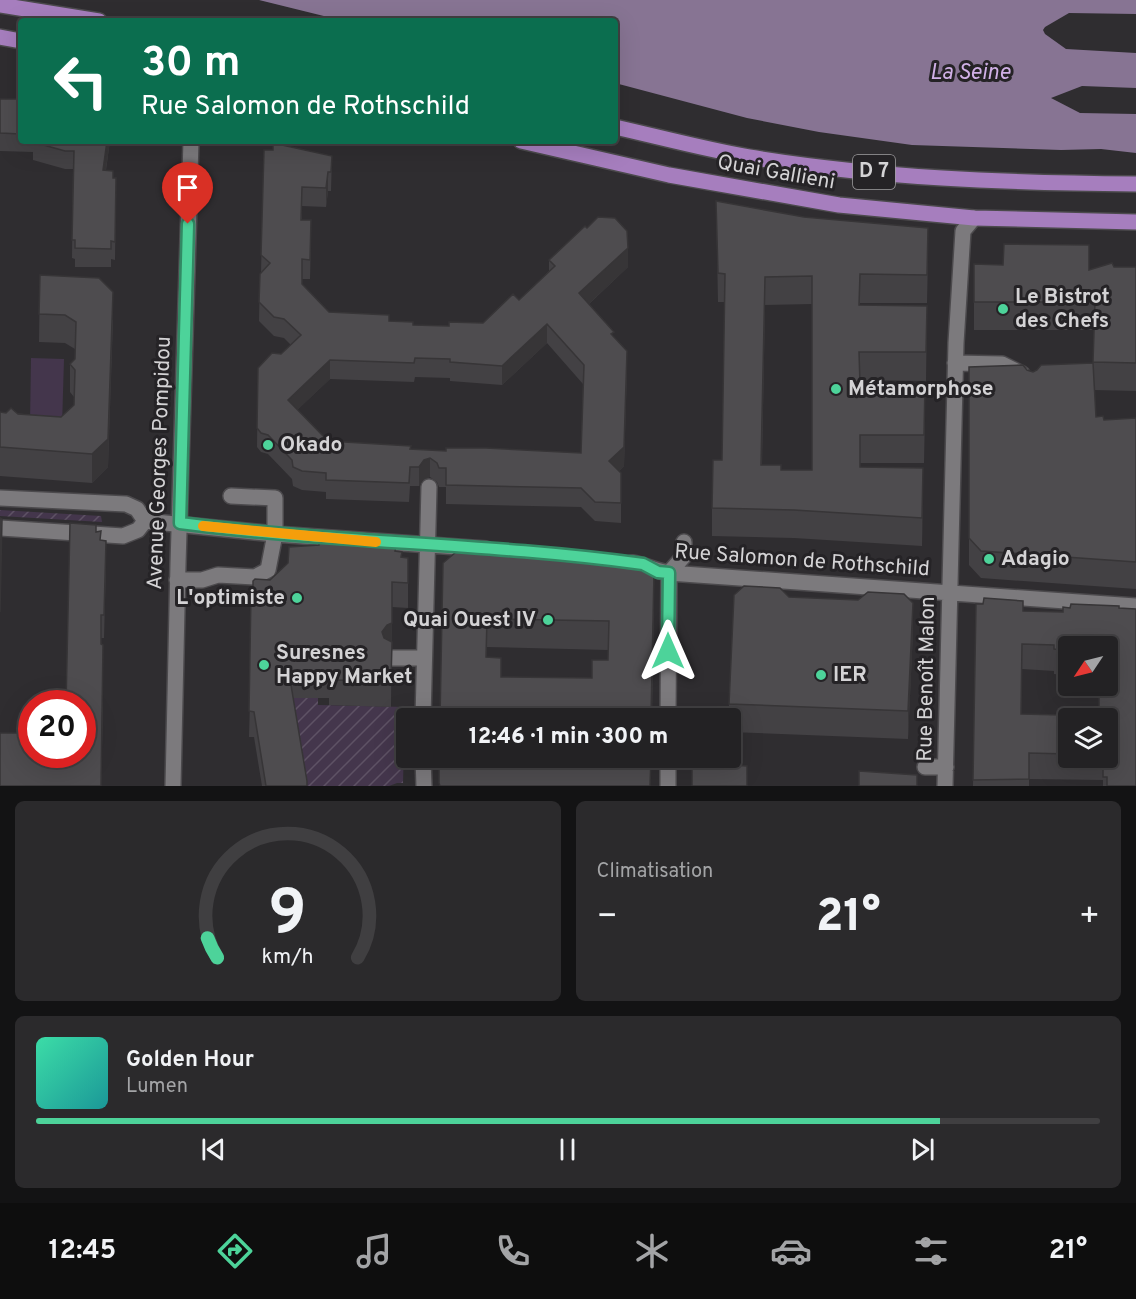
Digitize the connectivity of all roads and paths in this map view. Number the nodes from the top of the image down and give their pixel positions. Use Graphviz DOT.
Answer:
graph roads {
  1 [pos="0,5"];
  2 [pos="80,18"];
  3 [pos="0,37"];
  4 [pos="18,40"];
  5 [pos="618,128"];
  6 [pos="190,144"];
  7 [pos="534,144"];
  8 [pos="1136,184"];
  9 [pos="974,218"];
  10 [pos="1136,222"];
  11 [pos="955,363"];
  12 [pos="1032,389"];
  13 [pos="429,487"];
  14 [pos="231,496"];
  15 [pos="0,498"];
  16 [pos="145,521"];
  17 [pos="180,523"];
  18 [pos="0,528"];
  19 [pos="275,534"];
  20 [pos="684,542"];
  21 [pos="428,544"];
  22 [pos="505,551"];
  23 [pos="619,561"];
  24 [pos="669,573"];
  25 [pos="177,580"];
  26 [pos="950,592"];
  27 [pos="1136,606"];
  28 [pos="392,658"];
  29 [pos="423,658"];
  30 [pos="423,708"];
  31 [pos="668,708"];
  32 [pos="925,767"];
  33 [pos="946,767"];
  34 [pos="423,768"];
  35 [pos="668,768"];
  36 [pos="173,786"];
  37 [pos="424,786"];
  38 [pos="668,786"];
  39 [pos="945,786"];
  1 -- 2 [label="main road"];
  3 -- 4 [label="main road"];
  5 -- 8 [label="main road, Quai Gallieni / D 7"];
  6 -- 17 [label="street, Avenue Georges Pompidou"];
  7 -- 9 [label="main road, Quai Gallieni / D 7"];
  9 -- 10 [label="main road, Quai Gallieni / D 7"];
  9 -- 11 [label="street, Rue Benoît Malon"];
  11 -- 12 [label="street"];
  11 -- 26 [label="street, Rue Benoît Malon"];
  13 -- 21 [label="street"];
  14 -- 19 [label="street"];
  15 -- 16 [label="street"];
  16 -- 17 [label="street"];
  16 -- 18 [label="street"];
  17 -- 19 [label="street"];
  17 -- 25 [label="street, Avenue Georges Pompidou"];
  19 -- 21 [label="street"];
  19 -- 25 [label="street"];
  20 -- 24 [label="street"];
  21 -- 22 [label="street"];
  21 -- 29 [label="street"];
  23 -- 24 [label="street, Rue Salomon de Rothschild"];
  24 -- 26 [label="street, Rue Salomon de Rothschild"];
  24 -- 31 [label="street"];
  25 -- 36 [label="street, Avenue Georges Pompidou"];
  26 -- 27 [label="street, Rue Salomon de Rothschild"];
  26 -- 33 [label="street, Rue Benoît Malon"];
  28 -- 29 [label="street"];
  29 -- 30 [label="street"];
  32 -- 33 [label="street"];
  33 -- 39 [label="street, Rue Benoît Malon"];
  34 -- 37 [label="street"];
  35 -- 38 [label="street"];
}
